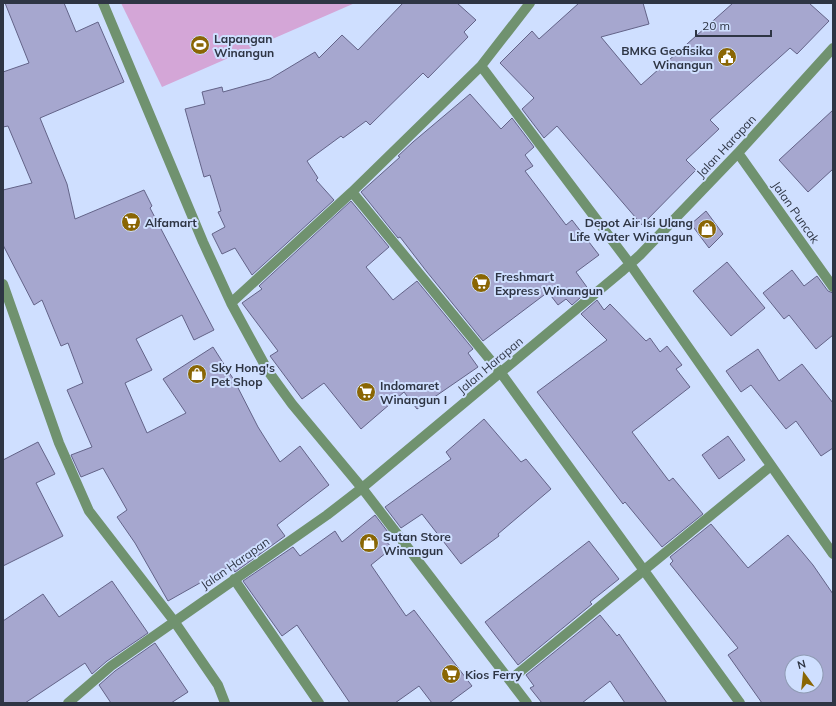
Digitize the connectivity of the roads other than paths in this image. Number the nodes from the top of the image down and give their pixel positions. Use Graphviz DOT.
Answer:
graph roads {
  1 [pos="103,3"];
  2 [pos="530,3"];
  3 [pos="833,48"];
  4 [pos="481,66"];
  5 [pos="738,153"];
  6 [pos="352,192"];
  7 [pos="630,264"];
  8 [pos="3,284"];
  9 [pos="833,287"];
  10 [pos="231,302"];
  11 [pos="501,373"];
  12 [pos="771,466"];
  13 [pos="362,488"];
  14 [pos="833,554"];
  15 [pos="645,571"];
  16 [pos="234,579"];
  17 [pos="174,621"];
  18 [pos="510,680"];
  19 [pos="68,703"];
  20 [pos="225,703"];
  21 [pos="319,703"];
  22 [pos="527,703"];
  23 [pos="740,703"];
  1 -- 10 [label="street"];
  2 -- 4 [label="street"];
  3 -- 5 [label="street, Jalan Harapan"];
  4 -- 6 [label="street"];
  4 -- 7 [label="street"];
  5 -- 7 [label="street, Jalan Harapan"];
  5 -- 9 [label="street, Jalan Puncak"];
  6 -- 10 [label="street"];
  6 -- 11 [label="street"];
  7 -- 11 [label="street, Jalan Harapan"];
  7 -- 12 [label="street"];
  8 -- 17 [label="street"];
  10 -- 13 [label="street"];
  11 -- 13 [label="street, Jalan Harapan"];
  11 -- 15 [label="street"];
  12 -- 14 [label="street"];
  12 -- 15 [label="street"];
  13 -- 16 [label="street, Jalan Harapan"];
  13 -- 18 [label="street"];
  15 -- 18 [label="street"];
  15 -- 23 [label="street"];
  16 -- 17 [label="street, Jalan Harapan"];
  16 -- 21 [label="street"];
  17 -- 19 [label="street, Jalan Harapan"];
  17 -- 20 [label="street"];
  18 -- 22 [label="street"];
}
